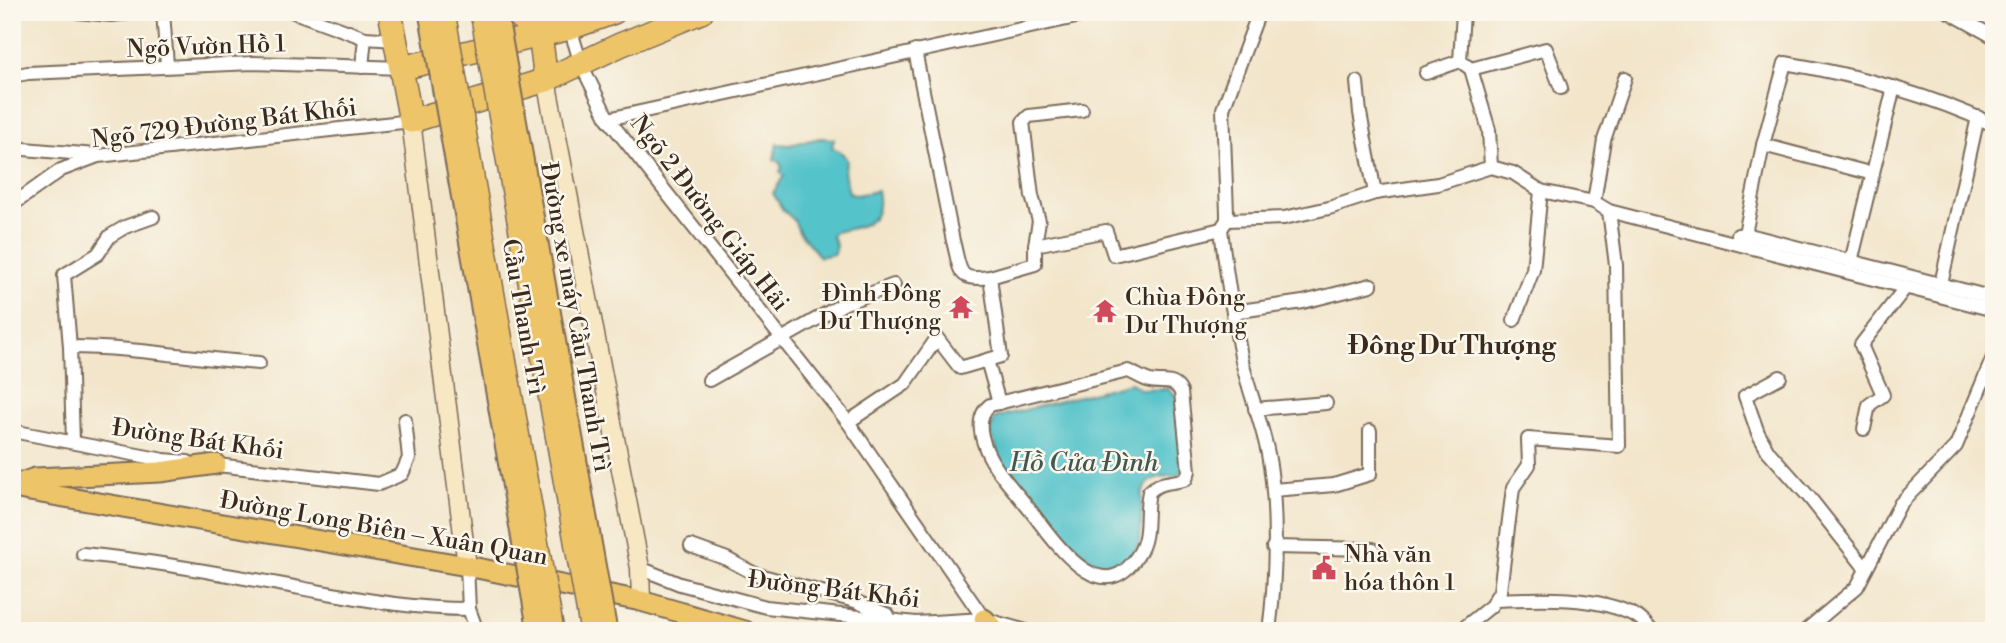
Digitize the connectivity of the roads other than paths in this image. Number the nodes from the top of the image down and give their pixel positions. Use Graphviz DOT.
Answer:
graph roads {
  1 [pos="78,12"];
  2 [pos="140,12"];
  3 [pos="163,12"];
  4 [pos="294,12"];
  5 [pos="390,12"];
  6 [pos="429,12"];
  7 [pos="443,12"];
  8 [pos="482,12"];
  9 [pos="497,12"];
  10 [pos="519,12"];
  11 [pos="614,12"];
  12 [pos="701,12"];
  13 [pos="1099,12"];
  14 [pos="1259,12"];
  15 [pos="1463,12"];
  16 [pos="1949,12"];
  17 [pos="544,23"];
  18 [pos="570,28"];
  19 [pos="1994,37"];
  20 [pos="365,38"];
  21 [pos="397,40"];
  22 [pos="915,51"];
  23 [pos="581,64"];
  24 [pos="167,65"];
  25 [pos="1465,65"];
  26 [pos="362,66"];
  27 [pos="402,68"];
  28 [pos="1426,73"];
  29 [pos="12,76"];
  30 [pos="1625,78"];
  31 [pos="546,80"];
  32 [pos="1357,82"];
  33 [pos="1894,87"];
  34 [pos="1561,88"];
  35 [pos="1082,110"];
  36 [pos="1978,117"];
  37 [pos="608,119"];
  38 [pos="411,121"];
  39 [pos="1994,125"];
  40 [pos="1763,145"];
  41 [pos="12,148"];
  42 [pos="98,156"];
  43 [pos="1491,167"];
  44 [pos="1873,174"];
  45 [pos="1541,191"];
  46 [pos="1375,193"];
  47 [pos="1594,202"];
  48 [pos="12,205"];
  49 [pos="1609,211"];
  50 [pos="153,217"];
  51 [pos="1224,224"];
  52 [pos="1745,234"];
  53 [pos="1714,238"];
  54 [pos="1035,245"];
  55 [pos="1851,262"];
  56 [pos="990,277"];
  57 [pos="1941,284"];
  58 [pos="894,285"];
  59 [pos="1371,285"];
  60 [pos="1905,288"];
  61 [pos="1994,298"];
  62 [pos="1994,310"];
  63 [pos="1233,312"];
  64 [pos="1514,320"];
  65 [pos="783,338"];
  66 [pos="70,346"];
  67 [pos="1994,355"];
  68 [pos="987,360"];
  69 [pos="259,363"];
  70 [pos="1780,377"];
  71 [pos="709,380"];
  72 [pos="999,403"];
  73 [pos="1326,403"];
  74 [pos="1255,409"];
  75 [pos="405,420"];
  76 [pos="848,422"];
  77 [pos="1864,429"];
  78 [pos="12,431"];
  79 [pos="1370,431"];
  80 [pos="73,442"];
  81 [pos="216,464"];
  82 [pos="12,487"];
  83 [pos="1273,490"];
  84 [pos="691,546"];
  85 [pos="1273,547"];
  86 [pos="1373,549"];
  87 [pos="83,554"];
  88 [pos="467,566"];
  89 [pos="640,568"];
  90 [pos="1866,569"];
  91 [pos="1494,600"];
  92 [pos="641,601"];
  93 [pos="469,609"];
  94 [pos="899,620"];
  95 [pos="990,625"];
  96 [pos="477,631"];
  97 [pos="538,631"];
  98 [pos="552,631"];
  99 [pos="592,631"];
  100 [pos="607,631"];
  101 [pos="745,631"];
  102 [pos="1026,631"];
  103 [pos="1269,631"];
  104 [pos="1460,631"];
  105 [pos="1653,631"];
  106 [pos="1805,631"];
  1 -- 2 [label="street"];
  3 -- 24 [label="street"];
  4 -- 20 [label="street"];
  5 -- 21 [label="highway"];
  6 -- 97 [label="main road, bridge"];
  7 -- 98 [label="highway, Cầu Thanh Trì, bridge"];
  8 -- 99 [label="highway, Cầu Thanh Trì, bridge"];
  9 -- 100 [label="main road, Đường xe máy Cầu Thanh Trì, bridge"];
  10 -- 17 [label="highway"];
  11 -- 18 [label="highway"];
  12 -- 23 [label="highway"];
  13 -- 22 [label="street"];
  14 -- 51 [label="street"];
  15 -- 25 [label="street"];
  16 -- 19 [label="street"];
  17 -- 18 [label="highway"];
  17 -- 27 [label="highway"];
  17 -- 31 [label="highway"];
  18 -- 23 [label="street, Ngõ 2 Đường Giáp Hải"];
  20 -- 21 [label="street"];
  20 -- 26 [label="street"];
  21 -- 27 [label="highway"];
  22 -- 37 [label="street"];
  22 -- 56 [label="street"];
  23 -- 31 [label="highway"];
  23 -- 37 [label="street, Ngõ 2 Đường Giáp Hải"];
  24 -- 26 [label="street, Ngõ Vườn Hồ 1"];
  24 -- 29 [label="street, Ngõ Vườn Hồ 1"];
  25 -- 28 [label="street"];
  25 -- 34 [label="street"];
  25 -- 43 [label="street"];
  26 -- 27 [label="street, Ngõ Vườn Hồ 1"];
  27 -- 38 [label="highway"];
  30 -- 47 [label="street"];
  31 -- 38 [label="highway"];
  31 -- 89 [label="main road"];
  32 -- 46 [label="street"];
  33 -- 36 [label="street"];
  33 -- 40 [label="street"];
  33 -- 44 [label="street"];
  35 -- 54 [label="street"];
  36 -- 39 [label="street"];
  36 -- 57 [label="street"];
  37 -- 65 [label="street, Ngõ 2 Đường Giáp Hải"];
  38 -- 42 [label="street, Ngõ 729 Đường Bát Khối"];
  38 -- 88 [label="main road"];
  40 -- 44 [label="street"];
  40 -- 52 [label="street"];
  41 -- 42 [label="street"];
  42 -- 48 [label="street, Ngõ 729 Đường Bát Khối"];
  43 -- 45 [label="street"];
  43 -- 46 [label="street"];
  44 -- 55 [label="street"];
  45 -- 47 [label="street"];
  45 -- 64 [label="street"];
  46 -- 51 [label="street"];
  47 -- 49 [label="street"];
  49 -- 53 [label="street"];
  49 -- 91 [label="street"];
  50 -- 66 [label="street"];
  51 -- 54 [label="street"];
  51 -- 63 [label="street"];
  52 -- 53 [label="street"];
  52 -- 55 [label="street"];
  53 -- 60 [label="street"];
  54 -- 56 [label="street"];
  55 -- 57 [label="street"];
  56 -- 68 [label="street"];
  57 -- 61 [label="street"];
  58 -- 65 [label="street"];
  59 -- 63 [label="street"];
  60 -- 62 [label="street"];
  60 -- 77 [label="street"];
  63 -- 74 [label="street"];
  65 -- 71 [label="street"];
  65 -- 76 [label="street, Ngõ 2 Đường Giáp Hải"];
  66 -- 69 [label="street"];
  66 -- 80 [label="street"];
  67 -- 90 [label="street"];
  68 -- 72 [label="street"];
  68 -- 76 [label="street"];
  70 -- 90 [label="street"];
  72 -- 72 [label="street"];
  73 -- 74 [label="street"];
  74 -- 83 [label="street"];
  75 -- 81 [label="street, Đường Bát Khối"];
  76 -- 95 [label="street, Ngõ 2 Đường Giáp Hải"];
  78 -- 80 [label="street, Đường Bát Khối"];
  79 -- 83 [label="street"];
  80 -- 81 [label="street, Đường Bát Khối"];
  81 -- 82 [label="main road"];
  82 -- 88 [label="main road, Đường Long Biên – Xuân Quan"];
  83 -- 85 [label="street"];
  84 -- 94 [label="street"];
  85 -- 86 [label="street"];
  85 -- 103 [label="street"];
  87 -- 93 [label="street"];
  88 -- 92 [label="main road, Đường Long Biên – Xuân Quan"];
  88 -- 93 [label="street"];
  89 -- 92 [label="main road"];
  89 -- 94 [label="street, Đường Bát Khối"];
  90 -- 106 [label="street"];
  91 -- 104 [label="street"];
  91 -- 105 [label="street"];
  92 -- 101 [label="main road, Đường Long Biên – Xuân Quan"];
  93 -- 96 [label="street"];
  94 -- 95 [label="street, Đường Bát Khối"];
  95 -- 102 [label="street, Đường Bát Khối"];
}
